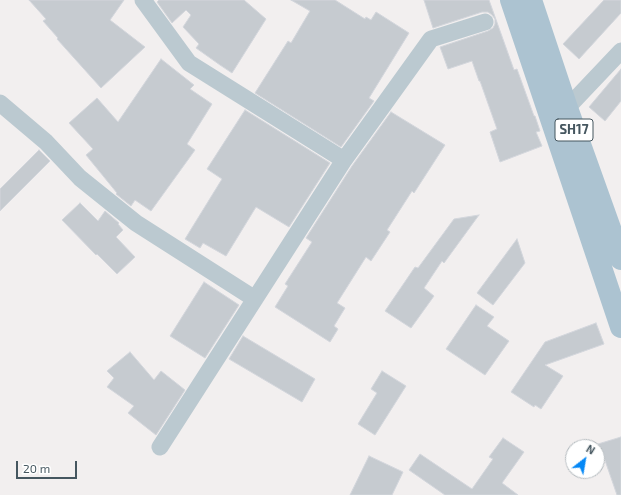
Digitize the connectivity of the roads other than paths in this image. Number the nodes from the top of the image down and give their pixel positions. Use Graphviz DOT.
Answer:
graph roads {
  1 [pos="143,0"];
  2 [pos="511,0"];
  3 [pos="532,0"];
  4 [pos="485,22"];
  5 [pos="621,51"];
  6 [pos="0,103"];
  7 [pos="566,108"];
  8 [pos="344,160"];
  9 [pos="621,259"];
  10 [pos="255,299"];
  11 [pos="621,327"];
  12 [pos="160,447"];
  1 -- 8 [label="street"];
  2 -- 11 [label="main road"];
  3 -- 7 [label="main road, SH17"];
  4 -- 8 [label="street"];
  5 -- 7 [label="street"];
  6 -- 10 [label="street"];
  7 -- 9 [label="main road, SH17"];
  8 -- 10 [label="street"];
  10 -- 12 [label="street"];
}
